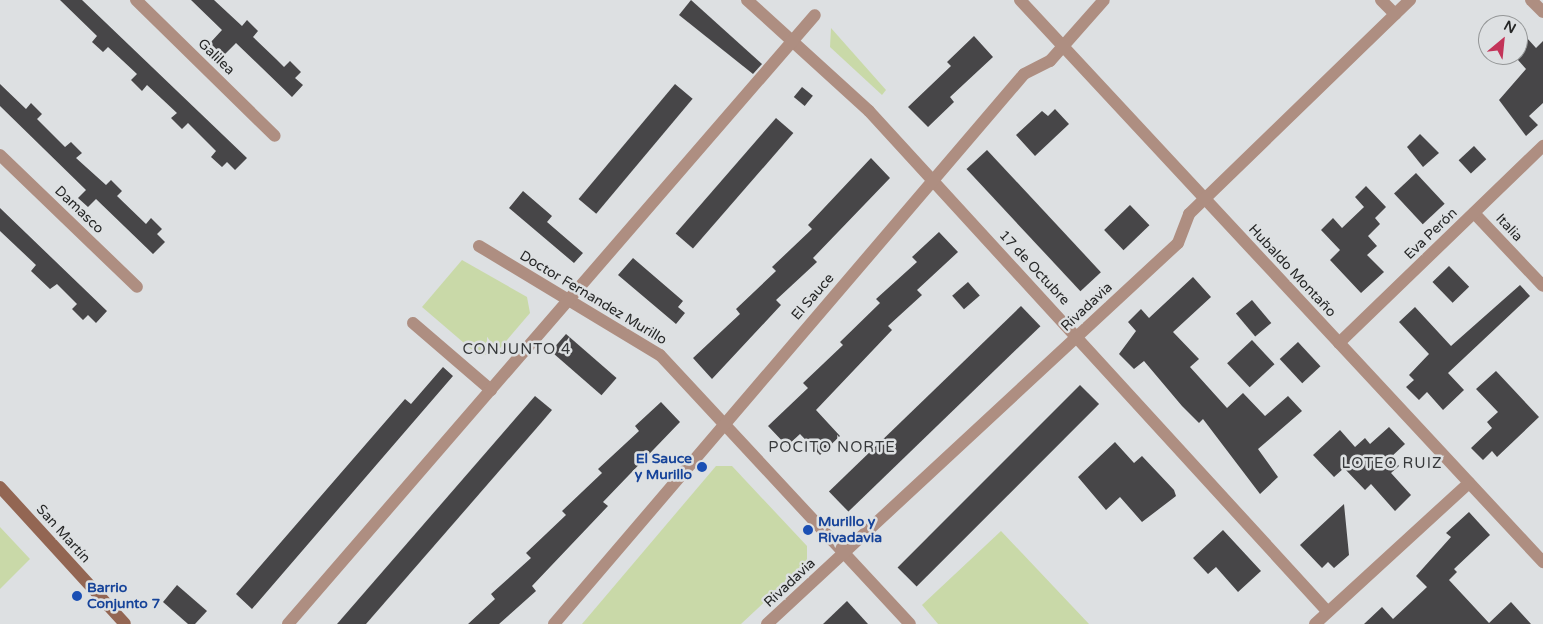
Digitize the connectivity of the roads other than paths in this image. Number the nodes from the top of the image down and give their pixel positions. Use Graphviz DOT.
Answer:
graph roads {
  1 [pos="136,0"];
  2 [pos="747,0"];
  3 [pos="1020,0"];
  4 [pos="1104,0"];
  5 [pos="1381,0"];
  6 [pos="1410,0"];
  7 [pos="1531,0"];
  8 [pos="1543,12"];
  9 [pos="1395,14"];
  10 [pos="815,15"];
  11 [pos="792,42"];
  12 [pos="1063,46"];
  13 [pos="275,136"];
  14 [pos="1543,146"];
  15 [pos="0,155"];
  16 [pos="933,181"];
  17 [pos="1204,198"];
  18 [pos="1474,213"];
  19 [pos="479,246"];
  20 [pos="1543,286"];
  21 [pos="137,287"];
  22 [pos="569,300"];
  23 [pos="413,323"];
  24 [pos="1077,337"];
  25 [pos="1339,343"];
  26 [pos="491,390"];
  27 [pos="724,424"];
  28 [pos="1469,483"];
  29 [pos="0,487"];
  30 [pos="844,553"];
  31 [pos="1543,562"];
  32 [pos="1328,612"];
  33 [pos="125,624"];
  34 [pos="288,624"];
  35 [pos="554,624"];
  36 [pos="767,624"];
  37 [pos="910,624"];
  38 [pos="1315,624"];
  1 -- 13 [label="street, Galilea"];
  2 -- 11 [label="street, 17 de Octubre"];
  3 -- 12 [label="street, Hubaldo Montaño"];
  4 -- 12 [label="street, El Sauce"];
  5 -- 9 [label="street"];
  6 -- 9 [label="street, Rivadavia"];
  7 -- 8 [label="street"];
  9 -- 17 [label="street, Rivadavia"];
  10 -- 11 [label="street"];
  11 -- 16 [label="street, 17 de Octubre"];
  11 -- 22 [label="street"];
  12 -- 16 [label="street, El Sauce"];
  12 -- 17 [label="street, Hubaldo Montaño"];
  14 -- 18 [label="street, Eva Perón"];
  15 -- 21 [label="street, Damasco"];
  16 -- 24 [label="street, 17 de Octubre"];
  16 -- 27 [label="street, El Sauce"];
  17 -- 24 [label="street, Rivadavia"];
  17 -- 25 [label="street, Hubaldo Montaño"];
  18 -- 20 [label="street, Italia"];
  18 -- 25 [label="street, Eva Perón"];
  19 -- 22 [label="street, Doctor Fernandez Murillo"];
  22 -- 26 [label="street"];
  22 -- 27 [label="street, Doctor Fernandez Murillo"];
  23 -- 26 [label="street"];
  24 -- 30 [label="street, Rivadavia"];
  24 -- 32 [label="street, 17 de Octubre"];
  25 -- 28 [label="street, Hubaldo Montaño"];
  26 -- 34 [label="street"];
  27 -- 30 [label="street, Doctor Fernandez Murillo"];
  27 -- 35 [label="street, El Sauce"];
  28 -- 31 [label="street, Hubaldo Montaño"];
  28 -- 32 [label="street"];
  29 -- 33 [label="street, San Martín"];
  30 -- 36 [label="street, Rivadavia"];
  30 -- 37 [label="street, Doctor Fernandez Murillo"];
  32 -- 38 [label="street"];
}
